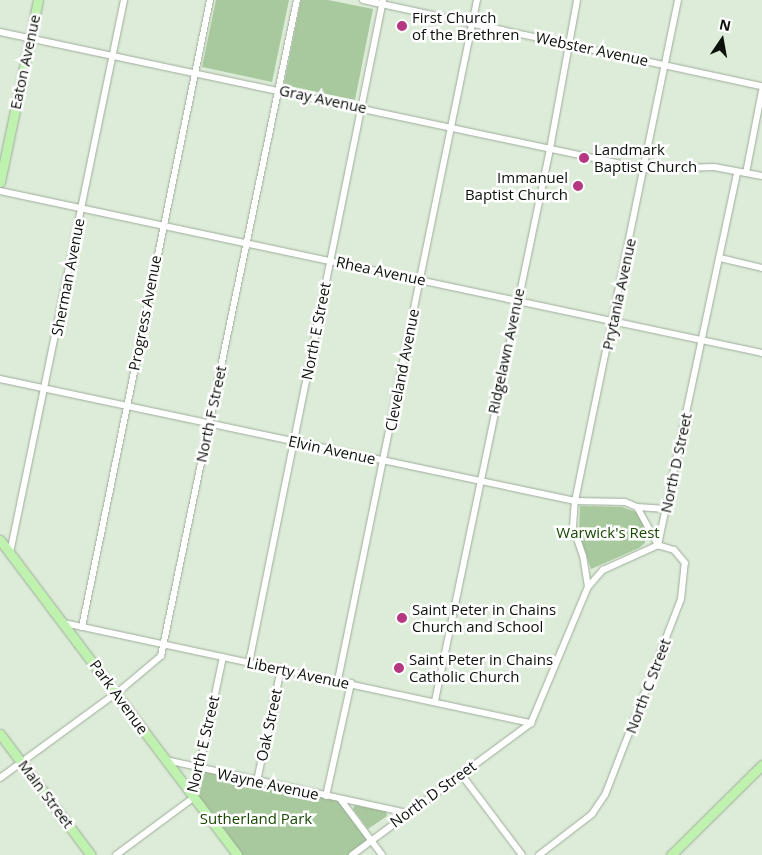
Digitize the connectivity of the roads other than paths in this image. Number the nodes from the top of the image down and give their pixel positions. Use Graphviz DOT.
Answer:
graph roads {
  1 [pos="38,0"];
  2 [pos="124,0"];
  3 [pos="210,0"];
  4 [pos="296,0"];
  5 [pos="363,0"];
  6 [pos="477,0"];
  7 [pos="577,0"];
  8 [pos="678,0"];
  9 [pos="383,2"];
  10 [pos="472,24"];
  11 [pos="0,32"];
  12 [pos="30,38"];
  13 [pos="568,44"];
  14 [pos="113,55"];
  15 [pos="664,64"];
  16 [pos="195,72"];
  17 [pos="762,86"];
  18 [pos="278,90"];
  19 [pos="762,91"];
  20 [pos="362,107"];
  21 [pos="451,127"];
  22 [pos="550,149"];
  23 [pos="645,169"];
  24 [pos="737,172"];
  25 [pos="746,173"];
  26 [pos="762,176"];
  27 [pos="0,182"];
  28 [pos="0,191"];
  29 [pos="81,208"];
  30 [pos="162,225"];
  31 [pos="246,243"];
  32 [pos="720,258"];
  33 [pos="330,260"];
  34 [pos="762,268"];
  35 [pos="420,279"];
  36 [pos="516,300"];
  37 [pos="613,320"];
  38 [pos="702,340"];
  39 [pos="762,354"];
  40 [pos="0,379"];
  41 [pos="46,389"];
  42 [pos="127,406"];
  43 [pos="208,424"];
  44 [pos="294,442"];
  45 [pos="384,461"];
  46 [pos="480,480"];
  47 [pos="575,501"];
  48 [pos="637,507"];
  49 [pos="666,509"];
  50 [pos="0,540"];
  51 [pos="658,545"];
  52 [pos="10,553"];
  53 [pos="588,587"];
  54 [pos="64,623"];
  55 [pos="82,627"];
  56 [pos="164,644"];
  57 [pos="223,657"];
  58 [pos="249,663"];
  59 [pos="282,669"];
  60 [pos="338,680"];
  61 [pos="351,683"];
  62 [pos="116,691"];
  63 [pos="435,701"];
  64 [pos="531,722"];
  65 [pos="0,734"];
  66 [pos="166,760"];
  67 [pos="21,762"];
  68 [pos="762,765"];
  69 [pos="200,768"];
  70 [pos="461,774"];
  71 [pos="0,778"];
  72 [pos="257,782"];
  73 [pos="326,796"];
  74 [pos="193,798"];
  75 [pos="341,800"];
  76 [pos="407,813"];
  77 [pos="371,840"];
  78 [pos="91,855"];
  79 [pos="116,855"];
  80 [pos="236,855"];
  81 [pos="352,855"];
  82 [pos="382,855"];
  83 [pos="522,855"];
  84 [pos="539,855"];
  85 [pos="671,855"];
  1 -- 12 [label="main road, Eaton Avenue"];
  2 -- 14 [label="street, Sherman Avenue"];
  3 -- 16 [label="street, Progress Avenue"];
  4 -- 18 [label="street, North F Street"];
  5 -- 9 [label="street, Webster Avenue"];
  6 -- 10 [label="street, Cleveland Avenue"];
  7 -- 13 [label="street, Ridgelawn Avenue"];
  8 -- 15 [label="street, Prytania Avenue"];
  9 -- 10 [label="street, Webster Avenue"];
  9 -- 20 [label="street, North E Street"];
  10 -- 13 [label="street, Webster Avenue"];
  10 -- 21 [label="street, Cleveland Avenue"];
  11 -- 12 [label="street, Gray Avenue"];
  12 -- 14 [label="street, Gray Avenue"];
  12 -- 27 [label="main road, Eaton Avenue"];
  13 -- 15 [label="street, Webster Avenue"];
  13 -- 22 [label="street, Ridgelawn Avenue"];
  14 -- 16 [label="street, Gray Avenue"];
  14 -- 29 [label="street, Sherman Avenue"];
  15 -- 17 [label="street, Webster Avenue"];
  15 -- 23 [label="street, Prytania Avenue"];
  16 -- 18 [label="street, Gray Avenue"];
  16 -- 30 [label="street, Progress Avenue"];
  18 -- 20 [label="street, Gray Avenue"];
  18 -- 31 [label="street, North F Street"];
  19 -- 25 [label="street"];
  20 -- 21 [label="street, Gray Avenue"];
  20 -- 33 [label="street, North E Street"];
  21 -- 22 [label="street, Gray Avenue"];
  21 -- 35 [label="street, Cleveland Avenue"];
  22 -- 23 [label="street, Gray Avenue"];
  22 -- 36 [label="street, Ridgelawn Avenue"];
  23 -- 24 [label="street, Gray Avenue"];
  23 -- 37 [label="street, Prytania Avenue"];
  24 -- 25 [label="street, Gray Avenue"];
  24 -- 32 [label="street, North D Street"];
  25 -- 26 [label="street, Gray Avenue"];
  28 -- 29 [label="street, Rhea Avenue"];
  29 -- 30 [label="street, Rhea Avenue"];
  29 -- 41 [label="street, Sherman Avenue"];
  30 -- 31 [label="street, Rhea Avenue"];
  30 -- 42 [label="street, Progress Avenue"];
  31 -- 33 [label="street, Rhea Avenue"];
  31 -- 43 [label="street, North F Street"];
  32 -- 34 [label="street"];
  32 -- 38 [label="street, North D Street"];
  33 -- 35 [label="street, Rhea Avenue"];
  33 -- 44 [label="street, North E Street"];
  35 -- 36 [label="street, Rhea Avenue"];
  35 -- 45 [label="street, Cleveland Avenue"];
  36 -- 37 [label="street, Rhea Avenue"];
  36 -- 46 [label="street, Ridgelawn Avenue"];
  37 -- 38 [label="street, Rhea Avenue"];
  37 -- 47 [label="street, Prytania Avenue"];
  38 -- 39 [label="street, Rhea Avenue"];
  38 -- 49 [label="street, North D Street"];
  40 -- 41 [label="street, Elvin Avenue"];
  41 -- 42 [label="street, Elvin Avenue"];
  41 -- 52 [label="street, Sherman Avenue"];
  42 -- 43 [label="street, Elvin Avenue"];
  42 -- 55 [label="street, Progress Avenue"];
  43 -- 44 [label="street, Elvin Avenue"];
  43 -- 56 [label="street, North F Street"];
  44 -- 45 [label="street, Elvin Avenue"];
  44 -- 58 [label="street, North E Street"];
  45 -- 46 [label="street, Elvin Avenue"];
  45 -- 60 [label="street, Cleveland Avenue"];
  46 -- 47 [label="street, Elvin Avenue"];
  46 -- 63 [label="street, Ridgelawn Avenue"];
  47 -- 48 [label="street, Elvin Avenue"];
  47 -- 53 [label="street, Prytania Avenue"];
  48 -- 49 [label="street, Elvin Avenue"];
  48 -- 51 [label="street"];
  49 -- 51 [label="street, North D Street"];
  50 -- 52 [label="main road, Park Avenue"];
  51 -- 53 [label="street"];
  51 -- 84 [label="street, North C Street"];
  52 -- 54 [label="main road, Park Avenue"];
  53 -- 64 [label="street"];
  54 -- 55 [label="street, Liberty Avenue"];
  54 -- 62 [label="main road, Park Avenue"];
  55 -- 56 [label="street, Liberty Avenue"];
  56 -- 57 [label="street, Liberty Avenue"];
  56 -- 62 [label="street, North F Street"];
  57 -- 58 [label="street, Liberty Avenue"];
  57 -- 69 [label="street, North E Street"];
  58 -- 59 [label="street, Liberty Avenue"];
  59 -- 60 [label="street, Liberty Avenue"];
  59 -- 72 [label="street, Oak Street"];
  60 -- 61 [label="street, Liberty Avenue"];
  61 -- 63 [label="street, Liberty Avenue"];
  61 -- 73 [label="street"];
  62 -- 66 [label="main road, Park Avenue"];
  62 -- 67 [label="street, North F Street"];
  63 -- 64 [label="street, Liberty Avenue"];
  64 -- 70 [label="street, North D Street"];
  65 -- 67 [label="main road, Main Street"];
  66 -- 69 [label="street, Wayne Avenue"];
  66 -- 74 [label="main road, Park Avenue"];
  67 -- 71 [label="street, North F Street"];
  67 -- 78 [label="main road, Main Street"];
  68 -- 85 [label="main road"];
  69 -- 72 [label="street, Wayne Avenue"];
  69 -- 74 [label="street, North E Street"];
  70 -- 76 [label="street, North D Street"];
  70 -- 83 [label="street"];
  72 -- 73 [label="street, Wayne Avenue"];
  73 -- 75 [label="street, Wayne Avenue"];
  74 -- 79 [label="street, North E Street"];
  74 -- 80 [label="main road, Park Avenue"];
  75 -- 76 [label="street, Wayne Avenue"];
  75 -- 77 [label="street"];
  76 -- 77 [label="street, North D Street"];
  77 -- 81 [label="street, North D Street"];
  77 -- 82 [label="street"];
}
